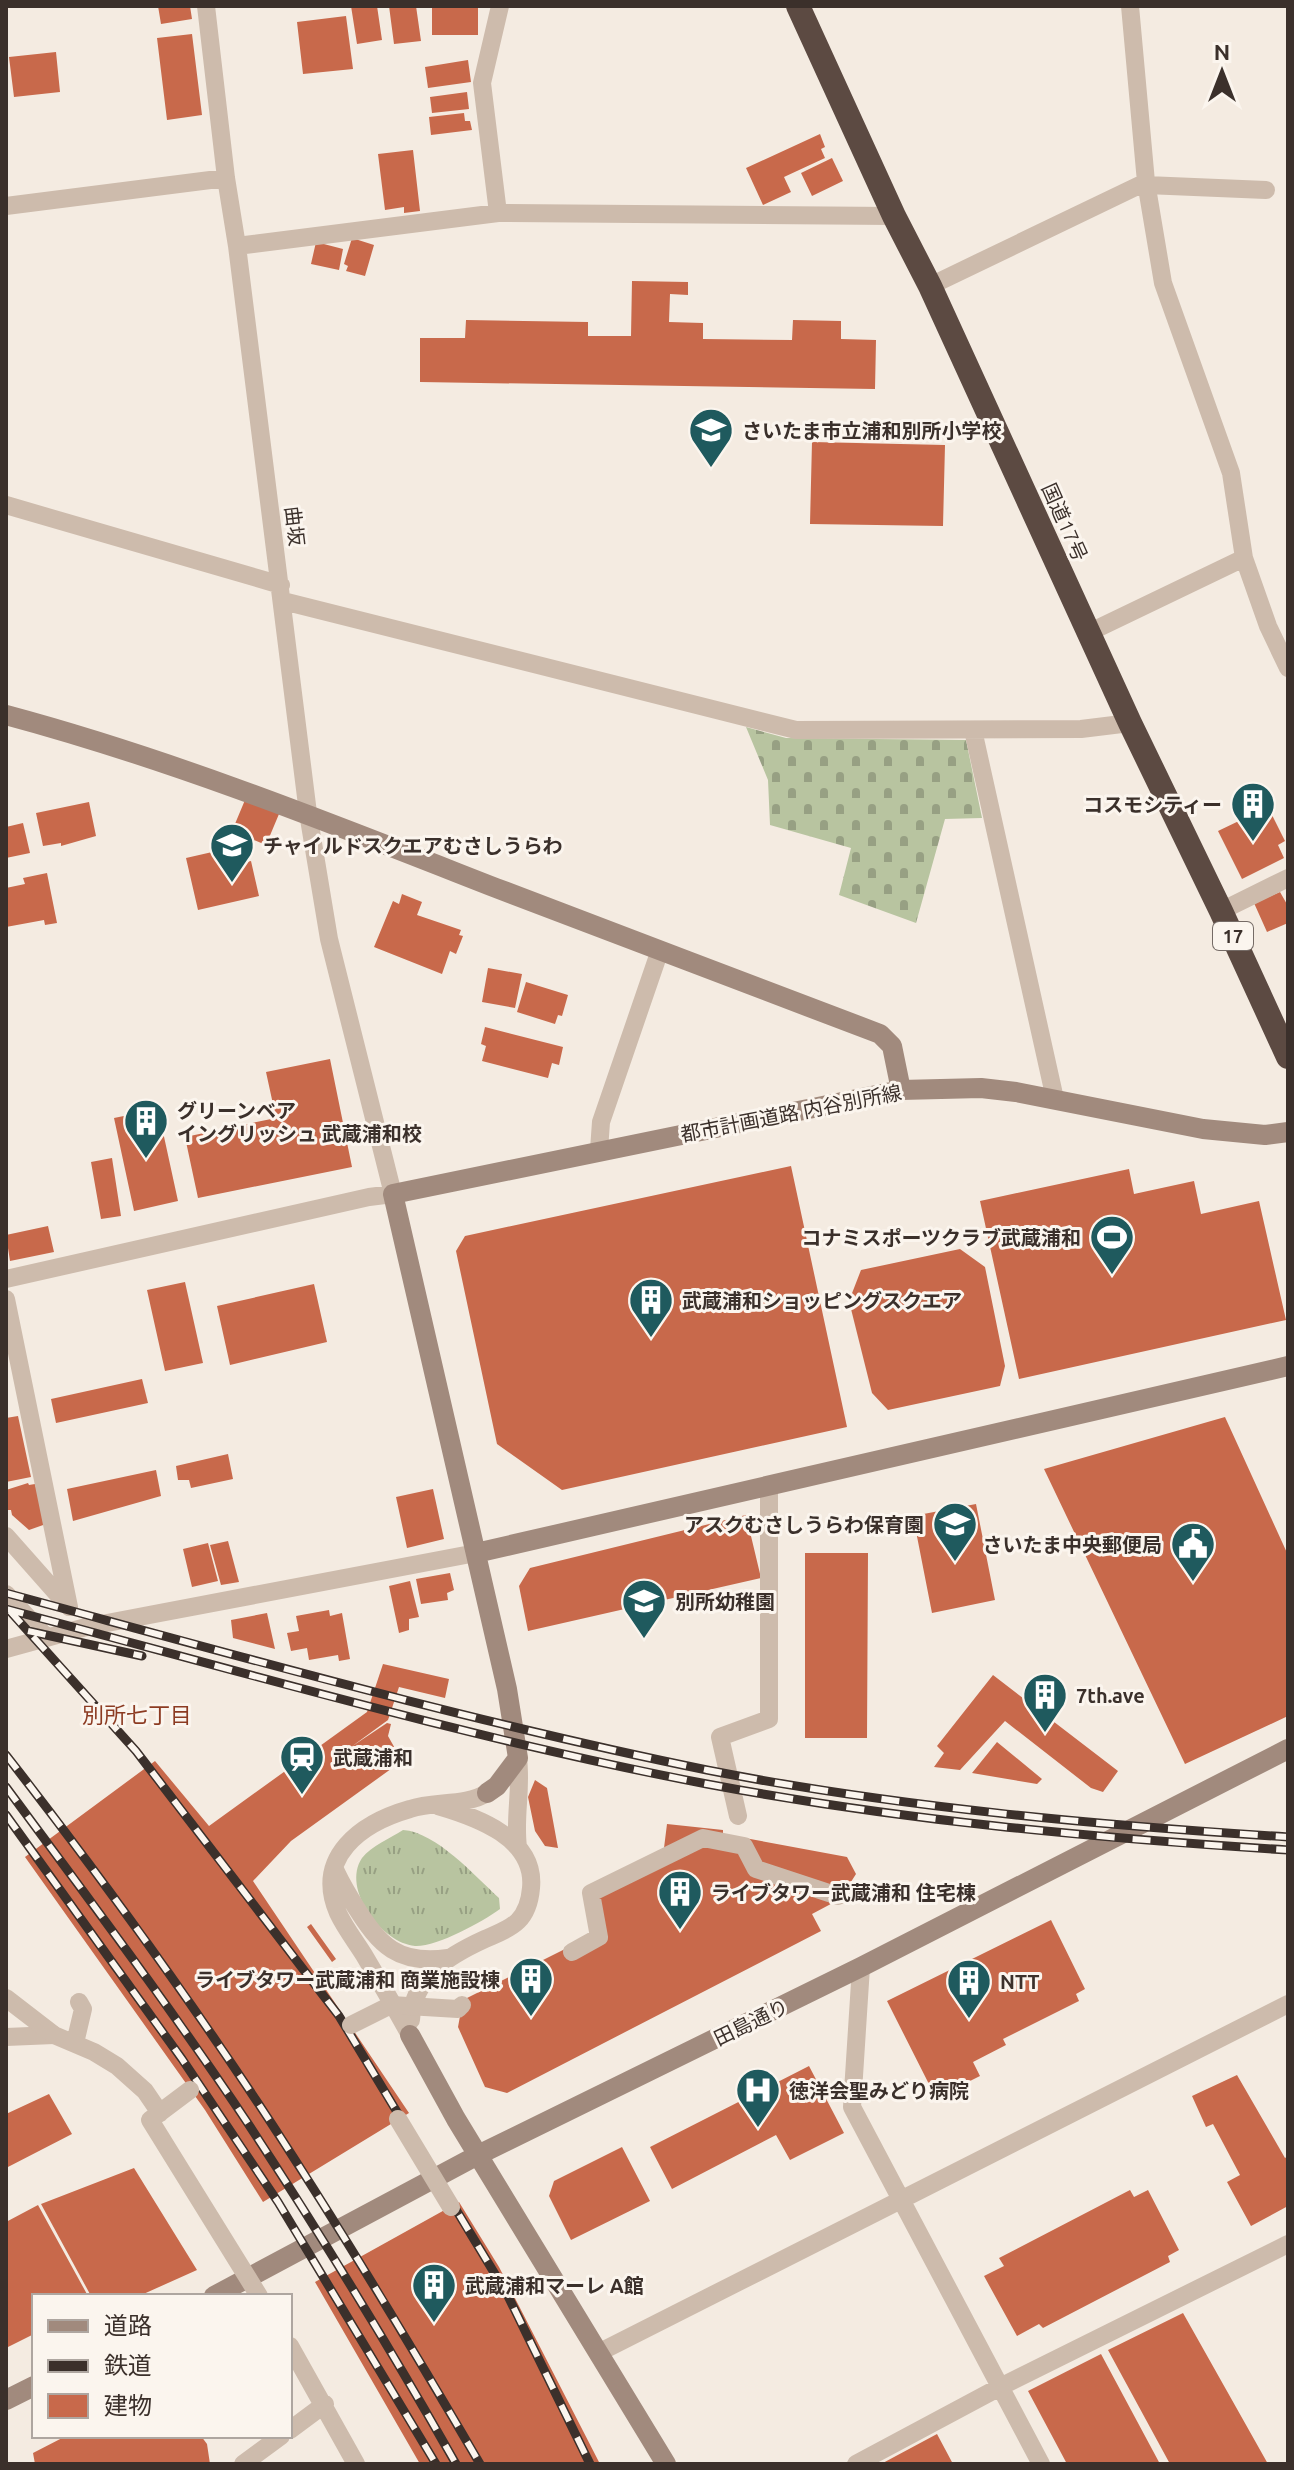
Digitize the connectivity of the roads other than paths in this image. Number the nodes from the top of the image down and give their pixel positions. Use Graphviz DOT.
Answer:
graph roads {
  1 [pos="206,6"];
  2 [pos="500,6"];
  3 [pos="798,6"];
  4 [pos="1130,6"];
  5 [pos="226,178"];
  6 [pos="1146,184"];
  7 [pos="1266,190"];
  8 [pos="6,206"];
  9 [pos="498,213"];
  10 [pos="894,216"];
  11 [pos="237,246"];
  12 [pos="930,286"];
  13 [pos="6,505"];
  14 [pos="1244,558"];
  15 [pos="282,593"];
  16 [pos="1088,633"];
  17 [pos="1288,668"];
  18 [pos="6,715"];
  19 [pos="1130,723"];
  20 [pos="973,730"];
  21 [pos="308,813"];
  22 [pos="1288,878"];
  23 [pos="1221,911"];
  24 [pos="660,950"];
  25 [pos="1288,1057"];
  26 [pos="901,1090"];
  27 [pos="1055,1099"];
  28 [pos="1288,1132"];
  29 [pos="599,1150"];
  30 [pos="393,1194"];
  31 [pos="6,1279"];
  32 [pos="6,1299"];
  33 [pos="1288,1366"];
  34 [pos="769,1485"];
  35 [pos="6,1536"];
  36 [pos="476,1553"];
  37 [pos="6,1594"];
  38 [pos="69,1607"];
  39 [pos="86,1627"];
  40 [pos="47,1638"];
  41 [pos="6,1649"];
  42 [pos="1288,1749"];
  43 [pos="518,1758"];
  44 [pos="487,1793"];
  45 [pos="431,1804"];
  46 [pos="738,1816"];
  47 [pos="518,1847"];
  48 [pos="334,1866"];
  49 [pos="843,1894"];
  50 [pos="572,1952"];
  51 [pos="448,1958"];
  52 [pos="861,1967"];
  53 [pos="6,1998"];
  54 [pos="79,2002"];
  55 [pos="453,2004"];
  56 [pos="1288,2004"];
  57 [pos="351,2025"];
  58 [pos="54,2035"];
  59 [pos="410,2035"];
  60 [pos="6,2037"];
  61 [pos="74,2041"];
  62 [pos="190,2090"];
  63 [pos="160,2113"];
  64 [pos="396,2126"];
  65 [pos="478,2155"];
  66 [pos="902,2202"];
  67 [pos="451,2207"];
  68 [pos="1288,2244"];
  69 [pos="253,2274"];
  70 [pos="218,2294"];
  71 [pos="258,2294"];
  72 [pos="292,2349"];
  73 [pos="600,2352"];
  74 [pos="32,2387"];
  75 [pos="1000,2387"];
  76 [pos="6,2400"];
  77 [pos="325,2404"];
  78 [pos="292,2429"];
  79 [pos="278,2438"];
  80 [pos="243,2464"];
  81 [pos="356,2464"];
  82 [pos="666,2464"];
  83 [pos="856,2464"];
  84 [pos="1041,2464"];
  1 -- 5 [label="street, 曲坂"];
  2 -- 9 [label="street"];
  3 -- 10 [label="highway, 国道17号 / 17"];
  4 -- 6 [label="street"];
  5 -- 8 [label="street"];
  5 -- 11 [label="street, 曲坂"];
  6 -- 7 [label="street"];
  6 -- 12 [label="street"];
  6 -- 14 [label="street"];
  9 -- 10 [label="street"];
  9 -- 11 [label="street"];
  10 -- 12 [label="highway, 国道17号 / 17"];
  11 -- 15 [label="street, 曲坂"];
  12 -- 16 [label="highway, 国道17号 / 17"];
  13 -- 15 [label="street"];
  14 -- 16 [label="street"];
  14 -- 17 [label="street"];
  15 -- 20 [label="street"];
  15 -- 21 [label="street, 曲坂"];
  16 -- 19 [label="highway, 国道17号 / 17"];
  18 -- 21 [label="street"];
  19 -- 20 [label="street"];
  19 -- 23 [label="highway, 国道17号 / 17"];
  20 -- 27 [label="street"];
  21 -- 24 [label="street"];
  21 -- 30 [label="street, 曲坂"];
  22 -- 23 [label="street"];
  23 -- 25 [label="highway, 国道17号 / 17"];
  24 -- 26 [label="street"];
  24 -- 29 [label="street"];
  26 -- 27 [label="street, 都市計画道路 内谷別所線"];
  26 -- 29 [label="street, 都市計画道路 内谷別所線"];
  27 -- 28 [label="street, 都市計画道路 内谷別所線"];
  29 -- 30 [label="street, 都市計画道路 内谷別所線"];
  30 -- 31 [label="street"];
  30 -- 36 [label="street"];
  32 -- 38 [label="street"];
  33 -- 34 [label="street"];
  34 -- 36 [label="street"];
  34 -- 46 [label="street"];
  35 -- 38 [label="street"];
  36 -- 39 [label="street"];
  36 -- 43 [label="street"];
  37 -- 40 [label="street"];
  38 -- 39 [label="street"];
  39 -- 40 [label="street"];
  40 -- 41 [label="street"];
  42 -- 52 [label="street, 田島通り"];
  43 -- 44 [label="street"];
  43 -- 47 [label="street"];
  44 -- 45 [label="street"];
  45 -- 47 [label="street"];
  45 -- 48 [label="street"];
  47 -- 51 [label="street"];
  48 -- 51 [label="street"];
  48 -- 59 [label="street"];
  49 -- 50 [label="street"];
  51 -- 59 [label="street"];
  52 -- 65 [label="street, 田島通り"];
  52 -- 66 [label="street"];
  53 -- 58 [label="street, bridge"];
  54 -- 61 [label="street, bridge"];
  55 -- 57 [label="street, bridge"];
  56 -- 66 [label="street"];
  58 -- 60 [label="street"];
  58 -- 61 [label="street, bridge"];
  59 -- 65 [label="street"];
  61 -- 63 [label="street, bridge"];
  61 -- 69 [label="street"];
  62 -- 63 [label="street, bridge"];
  63 -- 71 [label="street, bridge"];
  64 -- 67 [label="street, bridge"];
  65 -- 69 [label="street, 田島通り"];
  65 -- 73 [label="street"];
  66 -- 73 [label="street"];
  66 -- 75 [label="street"];
  68 -- 75 [label="street"];
  69 -- 70 [label="street, 田島通り"];
  72 -- 77 [label="street"];
  73 -- 82 [label="street"];
  74 -- 76 [label="street"];
  75 -- 83 [label="street"];
  75 -- 84 [label="street"];
  77 -- 78 [label="street"];
  77 -- 81 [label="street"];
  79 -- 80 [label="street"];
}
